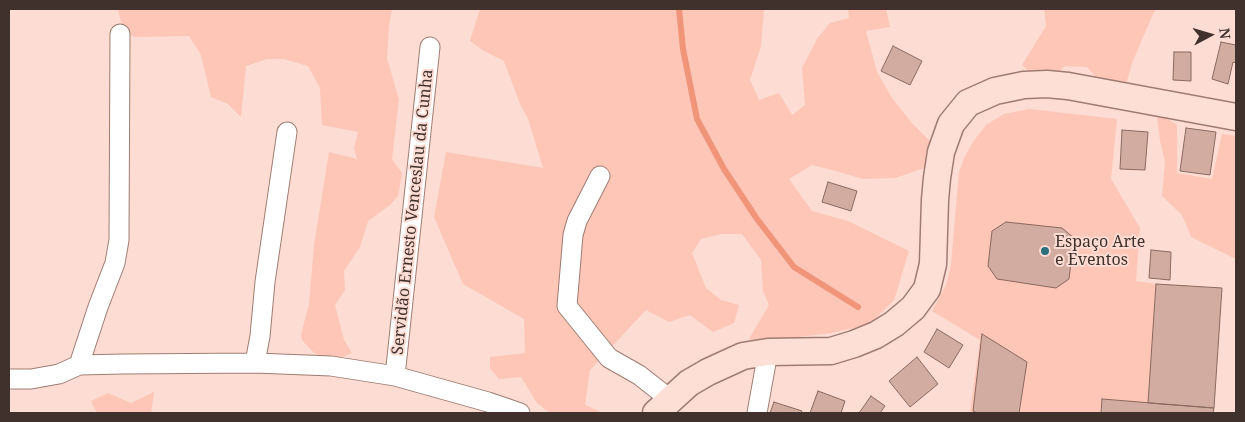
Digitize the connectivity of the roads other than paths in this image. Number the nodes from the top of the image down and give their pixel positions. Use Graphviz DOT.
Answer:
graph roads {
  1 [pos="120,34"];
  2 [pos="430,47"];
  3 [pos="1236,117"];
  4 [pos="287,132"];
  5 [pos="600,176"];
  6 [pos="768,352"];
  7 [pos="255,363"];
  8 [pos="80,365"];
  9 [pos="396,376"];
  10 [pos="9,379"];
  11 [pos="663,407"];
  12 [pos="520,413"];
  13 [pos="757,413"];
  1 -- 8 [label="street"];
  2 -- 9 [label="street, Servidão Ernesto Venceslau da Cunha"];
  3 -- 6 [label="main road"];
  4 -- 7 [label="street"];
  5 -- 11 [label="street"];
  6 -- 11 [label="main road"];
  6 -- 13 [label="street"];
  7 -- 8 [label="street"];
  7 -- 9 [label="street"];
  8 -- 10 [label="street"];
  9 -- 12 [label="street"];
}
